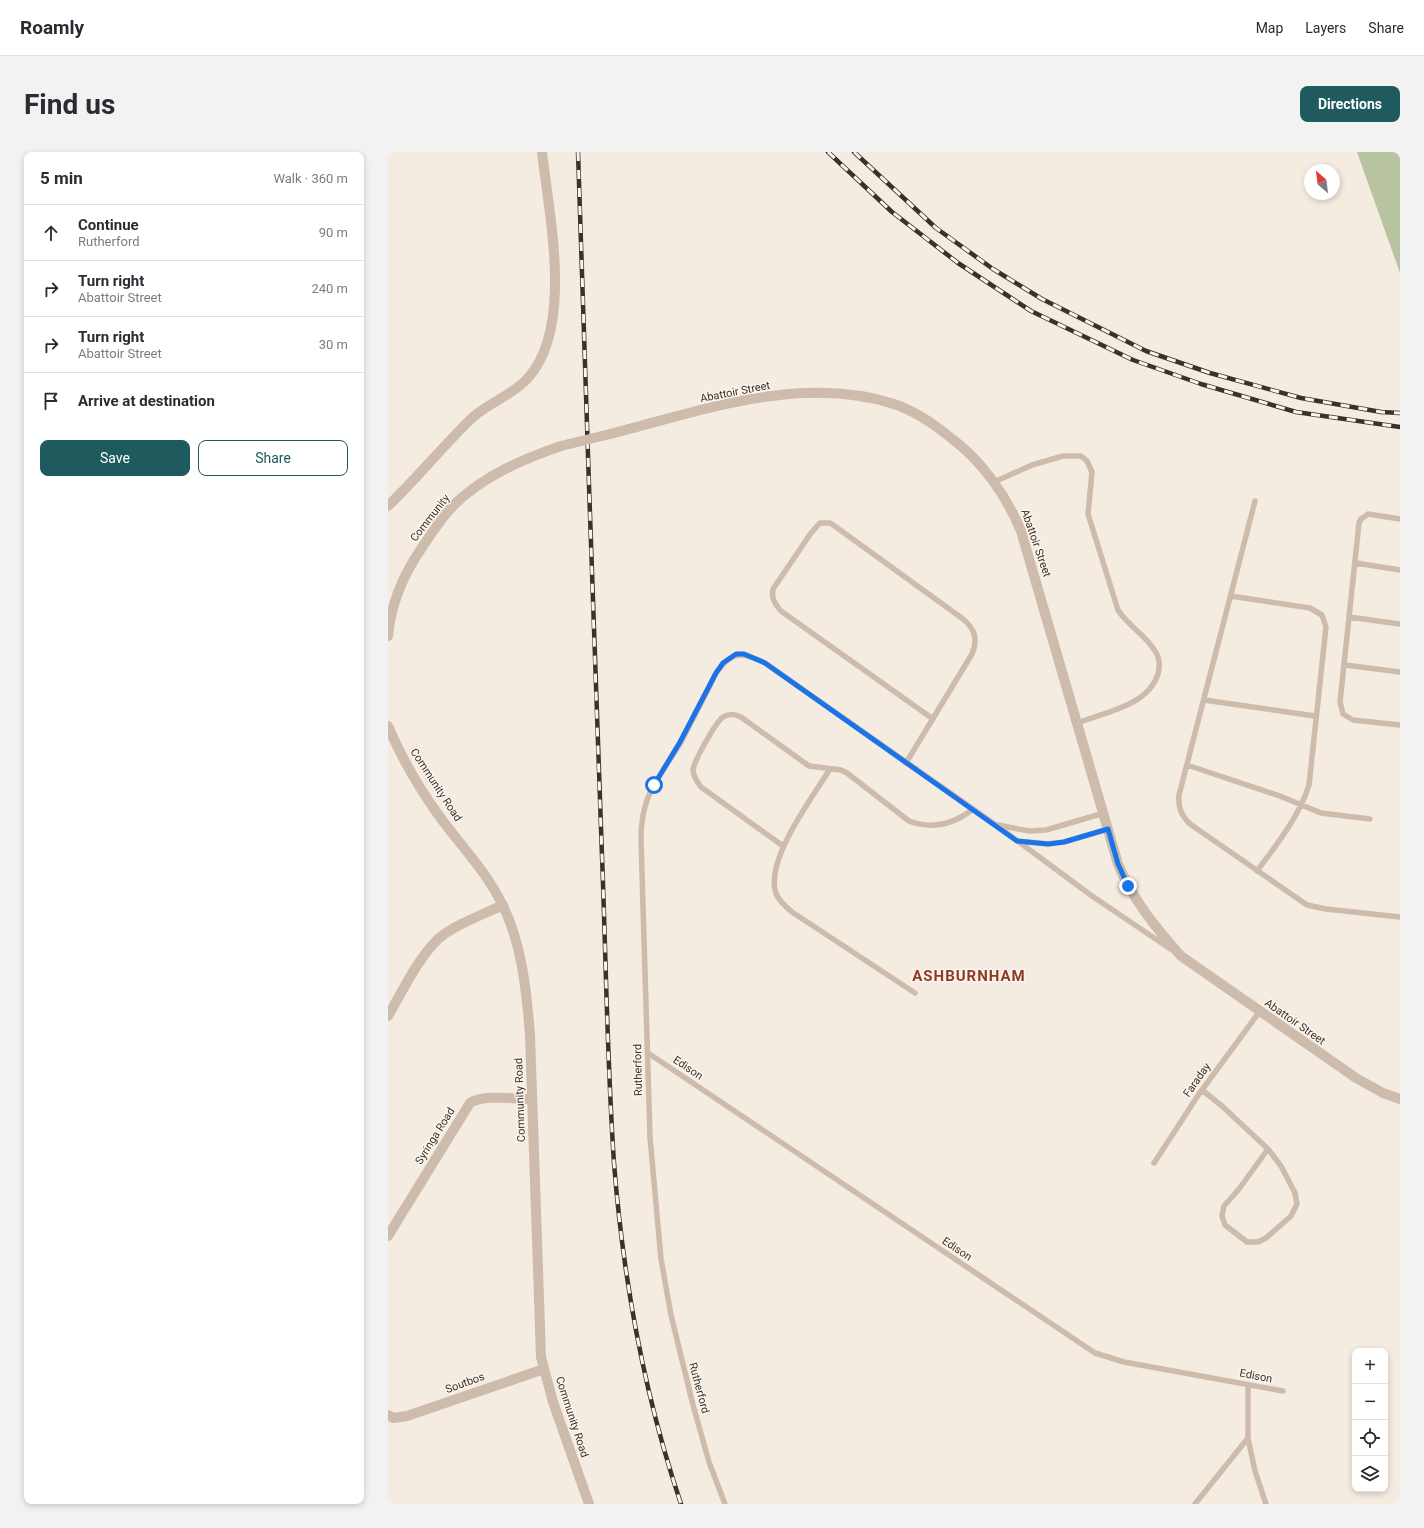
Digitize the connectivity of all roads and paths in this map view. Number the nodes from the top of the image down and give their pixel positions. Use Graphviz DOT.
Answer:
graph roads {
  1 [pos="542,152"];
  2 [pos="561,446"];
  3 [pos="994,482"];
  4 [pos="1255,502"];
  5 [pos="388,506"];
  6 [pos="1400,519"];
  7 [pos="1356,564"];
  8 [pos="1400,570"];
  9 [pos="1231,596"];
  10 [pos="1349,617"];
  11 [pos="1400,624"];
  12 [pos="388,636"];
  13 [pos="736,654"];
  14 [pos="1345,665"];
  15 [pos="1400,672"];
  16 [pos="1204,700"];
  17 [pos="1315,716"];
  18 [pos="933,719"];
  19 [pos="1078,723"];
  20 [pos="1400,725"];
  21 [pos="388,726"];
  22 [pos="906,763"];
  23 [pos="1187,765"];
  24 [pos="830,769"];
  25 [pos="1301,806"];
  26 [pos="973,809"];
  27 [pos="1104,813"];
  28 [pos="1370,819"];
  29 [pos="996,825"];
  30 [pos="1108,829"];
  31 [pos="1017,841"];
  32 [pos="783,846"];
  33 [pos="1257,871"];
  34 [pos="503,904"];
  35 [pos="1400,917"];
  36 [pos="1181,956"];
  37 [pos="915,993"];
  38 [pos="1260,1011"];
  39 [pos="388,1016"];
  40 [pos="648,1053"];
  41 [pos="1202,1090"];
  42 [pos="1400,1099"];
  43 [pos="532,1100"];
  44 [pos="1268,1149"];
  45 [pos="1154,1163"];
  46 [pos="388,1236"];
  47 [pos="544,1369"];
  48 [pos="1248,1385"];
  49 [pos="1284,1391"];
  50 [pos="391,1416"];
  51 [pos="1248,1438"];
  52 [pos="589,1504"];
  53 [pos="725,1504"];
  54 [pos="1196,1504"];
  55 [pos="1266,1504"];
  1 -- 5 [label="street"];
  2 -- 3 [label="street, Abattoir Street, bridge"];
  2 -- 12 [label="street, Community"];
  3 -- 19 [label="street, Abattoir Street"];
  3 -- 19 [label="lane"];
  4 -- 9 [label="lane"];
  6 -- 7 [label="lane"];
  7 -- 8 [label="lane"];
  7 -- 10 [label="lane"];
  9 -- 16 [label="lane"];
  9 -- 17 [label="lane"];
  10 -- 11 [label="lane"];
  10 -- 14 [label="lane"];
  13 -- 22 [label="lane, Abattoir Street"];
  13 -- 40 [label="lane, Rutherford"];
  14 -- 15 [label="lane"];
  14 -- 20 [label="lane"];
  16 -- 17 [label="lane"];
  16 -- 23 [label="lane"];
  17 -- 25 [label="lane"];
  18 -- 18 [label="lane"];
  18 -- 22 [label="lane"];
  19 -- 27 [label="street, Abattoir Street"];
  21 -- 34 [label="street, Community Road"];
  22 -- 26 [label="lane, Abattoir Street"];
  23 -- 25 [label="lane"];
  23 -- 33 [label="lane"];
  24 -- 26 [label="lane"];
  24 -- 32 [label="lane"];
  24 -- 32 [label="lane"];
  25 -- 28 [label="lane"];
  25 -- 33 [label="lane"];
  26 -- 29 [label="lane, Abattoir Street"];
  27 -- 29 [label="lane, Abattoir Street"];
  27 -- 30 [label="street, Abattoir Street"];
  29 -- 31 [label="lane, Abattoir Street"];
  30 -- 31 [label="lane"];
  30 -- 36 [label="street, Abattoir Street"];
  31 -- 36 [label="lane, Abattoir Street"];
  32 -- 37 [label="lane"];
  33 -- 35 [label="lane"];
  34 -- 39 [label="street"];
  34 -- 43 [label="street, Community Road"];
  36 -- 38 [label="street, Abattoir Street"];
  38 -- 41 [label="lane, Faraday"];
  38 -- 42 [label="street, Abattoir Street"];
  40 -- 48 [label="lane, Edison"];
  40 -- 53 [label="lane, Rutherford"];
  41 -- 44 [label="lane"];
  41 -- 45 [label="lane, Faraday"];
  43 -- 46 [label="street, Syringa Road"];
  43 -- 47 [label="street, Community Road"];
  44 -- 44 [label="lane"];
  47 -- 50 [label="street, Soutbos"];
  47 -- 52 [label="street, Community Road"];
  48 -- 49 [label="lane, Edison"];
  48 -- 51 [label="lane"];
  51 -- 54 [label="lane"];
  51 -- 55 [label="lane"];
}
